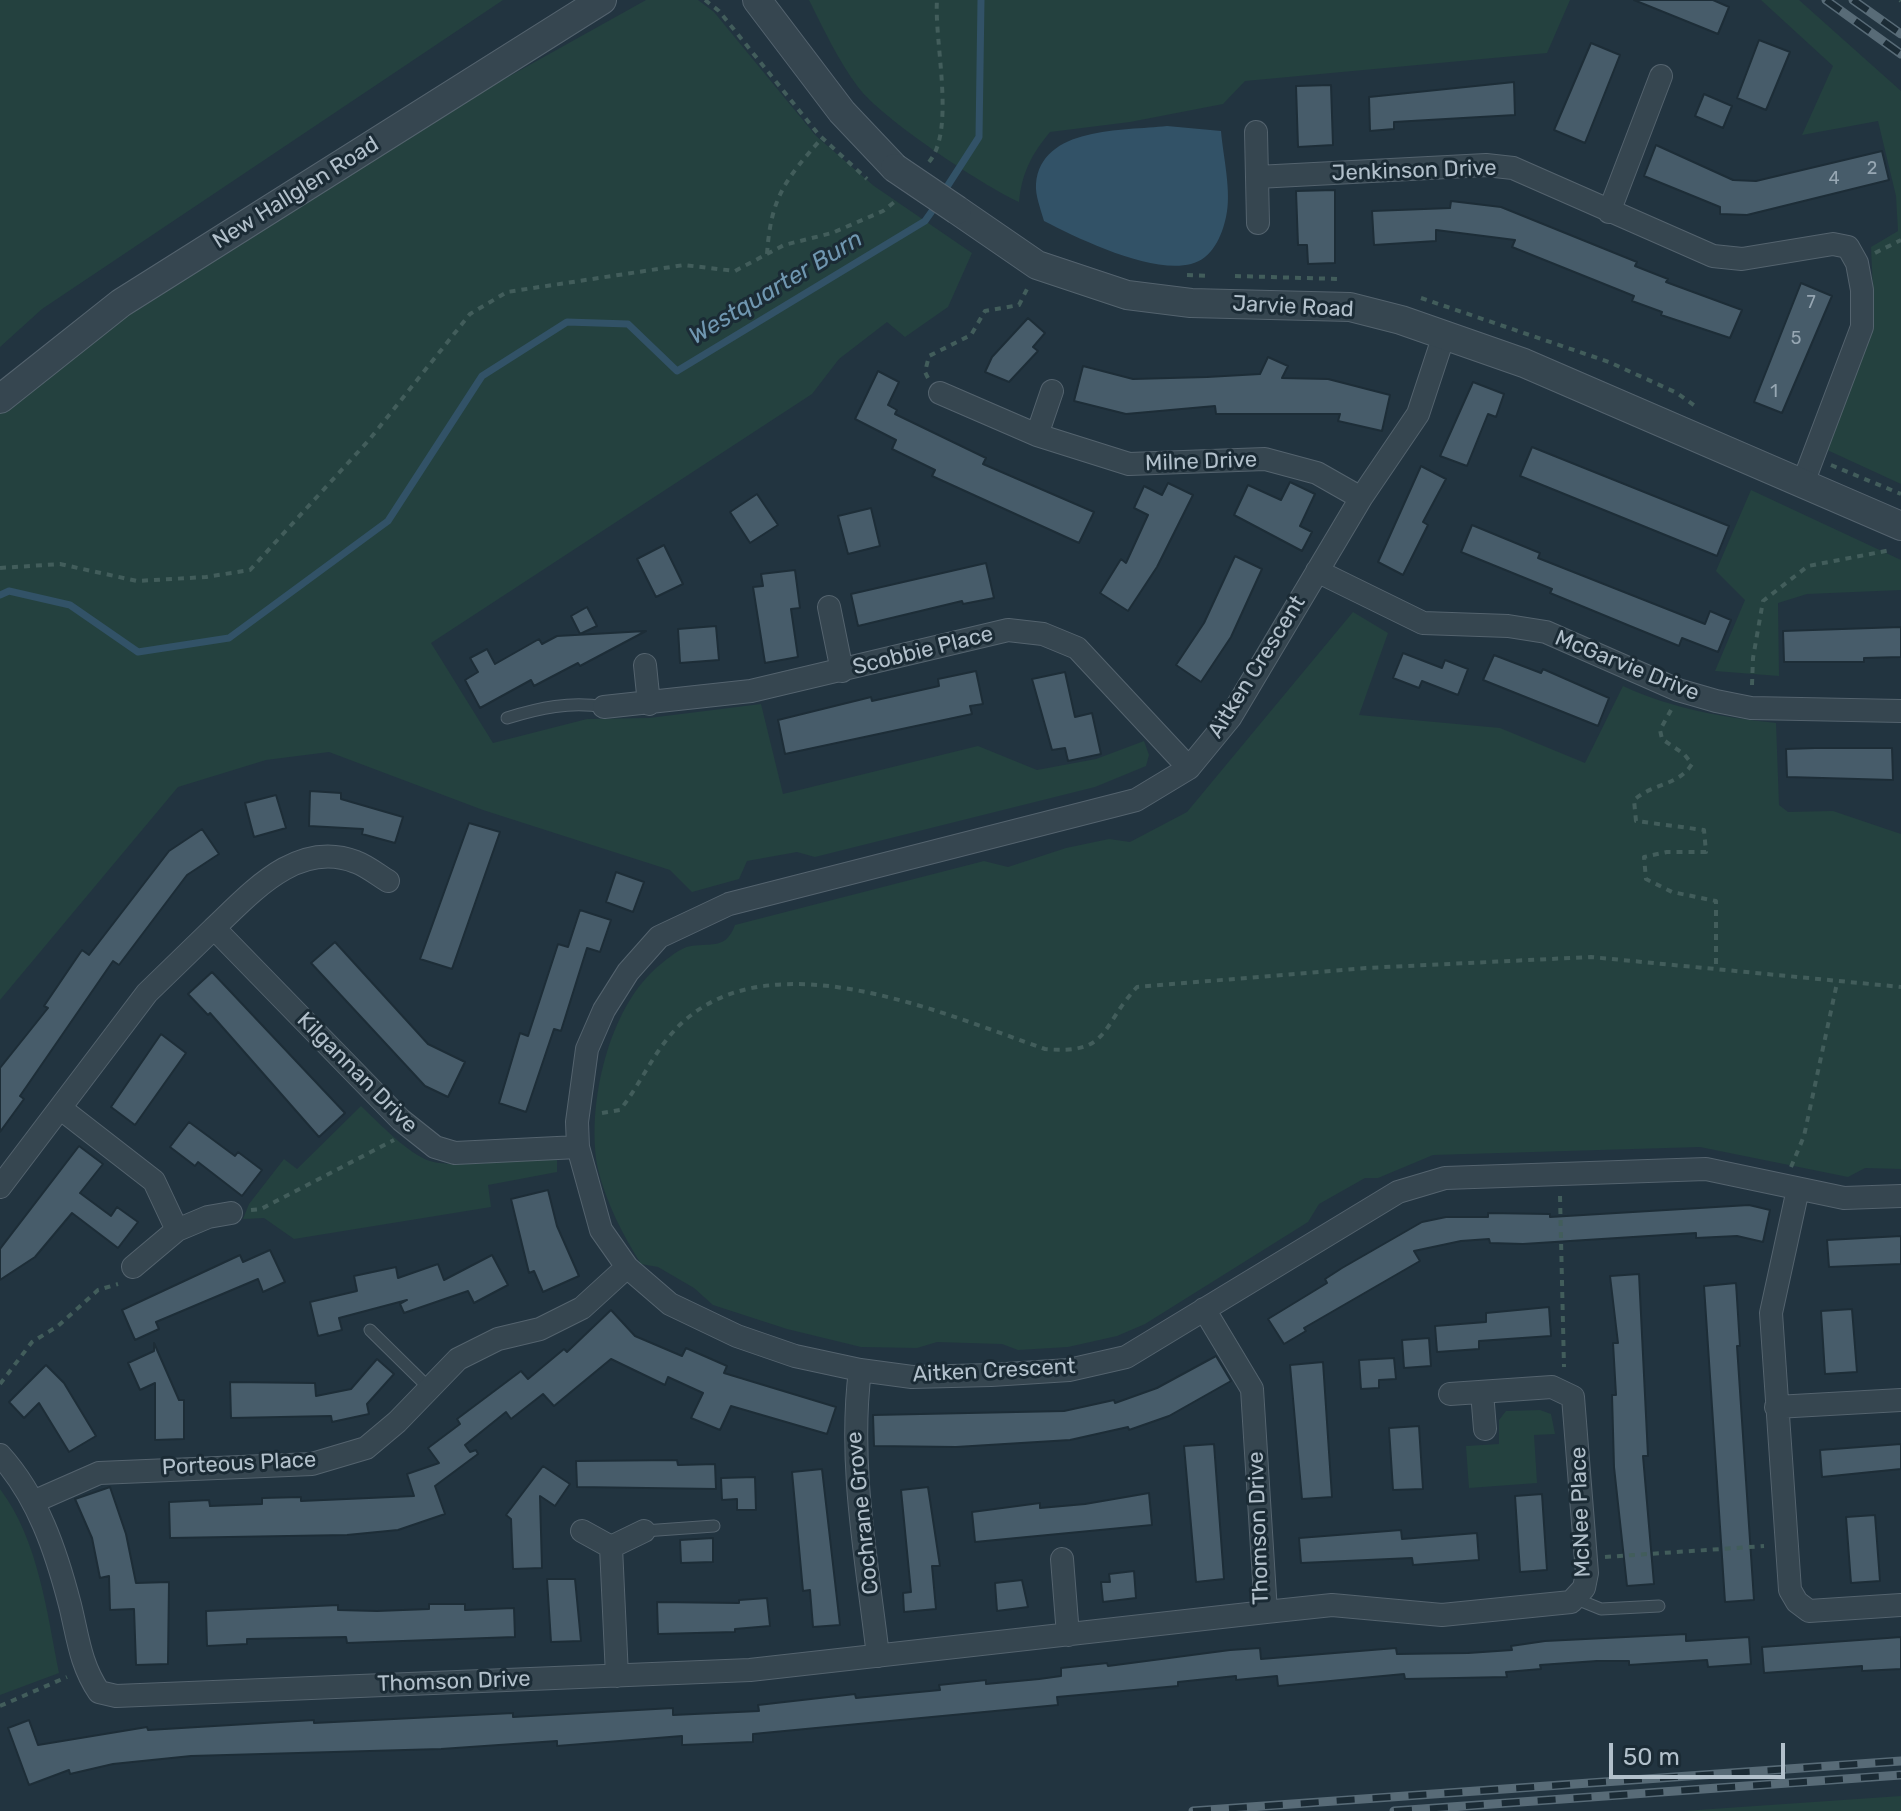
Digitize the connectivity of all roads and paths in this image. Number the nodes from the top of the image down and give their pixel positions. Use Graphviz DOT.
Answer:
graph roads {
  1 [pos="602,0"];
  2 [pos="705,0"];
  3 [pos="757,0"];
  4 [pos="937,0"];
  5 [pos="1661,76"];
  6 [pos="1256,132"];
  7 [pos="822,138"];
  8 [pos="1257,177"];
  9 [pos="900,178"];
  10 [pos="1609,212"];
  11 [pos="1258,223"];
  12 [pos="1901,240"];
  13 [pos="767,254"];
  14 [pos="1857,263"];
  15 [pos="1037,265"];
  16 [pos="1444,335"];
  17 [pos="1052,391"];
  18 [pos="940,393"];
  19 [pos="0,399"];
  20 [pos="1037,435"];
  21 [pos="1803,483"];
  22 [pos="1361,498"];
  23 [pos="1898,536"];
  24 [pos="0,568"];
  25 [pos="1317,571"];
  26 [pos="829,607"];
  27 [pos="645,665"];
  28 [pos="842,671"];
  29 [pos="1678,690"];
  30 [pos="649,704"];
  31 [pos="604,707"];
  32 [pos="1751,708"];
  33 [pos="1901,711"];
  34 [pos="507,718"];
  35 [pos="1189,768"];
  36 [pos="388,881"];
  37 [pos="214,928"];
  38 [pos="1716,968"];
  39 [pos="1837,983"];
  40 [pos="1901,987"];
  41 [pos="60,1108"];
  42 [pos="577,1122"];
  43 [pos="413,1130"];
  44 [pos="578,1147"];
  45 [pos="1559,1174"];
  46 [pos="0,1187"];
  47 [pos="1790,1187"];
  48 [pos="1901,1196"];
  49 [pos="231,1213"];
  50 [pos="177,1230"];
  51 [pos="133,1267"];
  52 [pos="627,1267"];
  53 [pos="1204,1309"];
  54 [pos="370,1330"];
  55 [pos="860,1370"];
  56 [pos="0,1384"];
  57 [pos="430,1389"];
  58 [pos="1562,1389"];
  59 [pos="1482,1392"];
  60 [pos="1450,1394"];
  61 [pos="1901,1400"];
  62 [pos="1776,1407"];
  63 [pos="1485,1429"];
  64 [pos="0,1455"];
  65 [pos="33,1502"];
  66 [pos="714,1526"];
  67 [pos="582,1531"];
  68 [pos="644,1531"];
  69 [pos="1787,1545"];
  70 [pos="611,1547"];
  71 [pos="1587,1558"];
  72 [pos="1062,1559"];
  73 [pos="1574,1598"];
  74 [pos="1901,1605"];
  75 [pos="1659,1606"];
  76 [pos="1266,1612"];
  77 [pos="1068,1635"];
  78 [pos="878,1656"];
  79 [pos="617,1676"];
  80 [pos="50,1684"];
  81 [pos="0,1706"];
  1 -- 19 [label="street, New Hallglen Road"];
  2 -- 7 [label="path"];
  3 -- 9 [label="street, Jarvie Road"];
  4 -- 9 [label="path"];
  5 -- 10 [label="street"];
  6 -- 8 [label="street"];
  7 -- 9 [label="path"];
  7 -- 13 [label="path"];
  8 -- 10 [label="street, Jenkinson Drive"];
  8 -- 11 [label="street"];
  9 -- 13 [label="path"];
  9 -- 15 [label="street, Jarvie Road, bridge"];
  10 -- 14 [label="street, Jenkinson Drive"];
  12 -- 14 [label="path"];
  13 -- 24 [label="path"];
  14 -- 21 [label="street"];
  15 -- 16 [label="street, Jarvie Road"];
  15 -- 18 [label="path"];
  16 -- 21 [label="street, Jarvie Road"];
  16 -- 22 [label="street, Aitken Crescent"];
  17 -- 20 [label="street"];
  18 -- 20 [label="street, Milne Drive"];
  20 -- 22 [label="street, Milne Drive"];
  21 -- 23 [label="street, Jarvie Road"];
  22 -- 25 [label="street, Aitken Crescent"];
  23 -- 32 [label="path"];
  25 -- 29 [label="street, McGarvie Drive"];
  25 -- 35 [label="street, Aitken Crescent"];
  26 -- 28 [label="street, Scobbie Place"];
  27 -- 30 [label="street"];
  28 -- 30 [label="street, Scobbie Place"];
  28 -- 35 [label="street, Scobbie Place"];
  29 -- 32 [label="street, McGarvie Drive"];
  29 -- 38 [label="path"];
  30 -- 31 [label="street, Scobbie Place"];
  31 -- 34 [label="lane, Scobbie Place"];
  32 -- 33 [label="street, McGarvie Drive"];
  35 -- 42 [label="street, Aitken Crescent"];
  36 -- 37 [label="street"];
  37 -- 41 [label="street"];
  37 -- 43 [label="street, Kilgannan Drive"];
  38 -- 39 [label="path"];
  38 -- 42 [label="path"];
  39 -- 40 [label="path"];
  39 -- 47 [label="path"];
  41 -- 46 [label="street"];
  41 -- 50 [label="street"];
  42 -- 44 [label="street, Aitken Crescent"];
  43 -- 44 [label="street, Kilgannan Drive"];
  43 -- 49 [label="path"];
  44 -- 52 [label="street, Aitken Crescent"];
  45 -- 47 [label="street, Aitken Crescent"];
  45 -- 53 [label="street, Aitken Crescent"];
  45 -- 58 [label="path"];
  47 -- 48 [label="street, Aitken Crescent"];
  47 -- 62 [label="street"];
  49 -- 50 [label="street"];
  50 -- 51 [label="street"];
  51 -- 56 [label="path"];
  52 -- 55 [label="street, Aitken Crescent"];
  52 -- 57 [label="street, Porteous Place"];
  53 -- 55 [label="street, Aitken Crescent"];
  53 -- 76 [label="street, Thomson Drive"];
  54 -- 57 [label="lane"];
  55 -- 78 [label="street, Cochrane Grove"];
  57 -- 65 [label="street, Porteous Place"];
  58 -- 59 [label="street"];
  58 -- 71 [label="street, McNee Place"];
  59 -- 60 [label="street"];
  59 -- 63 [label="street"];
  61 -- 62 [label="street"];
  62 -- 69 [label="street"];
  64 -- 65 [label="street, Thomson Drive"];
  65 -- 79 [label="street, Thomson Drive"];
  66 -- 68 [label="lane"];
  67 -- 70 [label="street"];
  68 -- 70 [label="street"];
  69 -- 71 [label="path"];
  69 -- 74 [label="street"];
  70 -- 79 [label="street"];
  71 -- 73 [label="street, McNee Place"];
  72 -- 77 [label="street"];
  73 -- 75 [label="lane"];
  73 -- 76 [label="street, McNee Place"];
  76 -- 77 [label="street, Thomson Drive"];
  77 -- 78 [label="street, Thomson Drive"];
  78 -- 79 [label="street, Thomson Drive"];
  80 -- 81 [label="path"];
}
